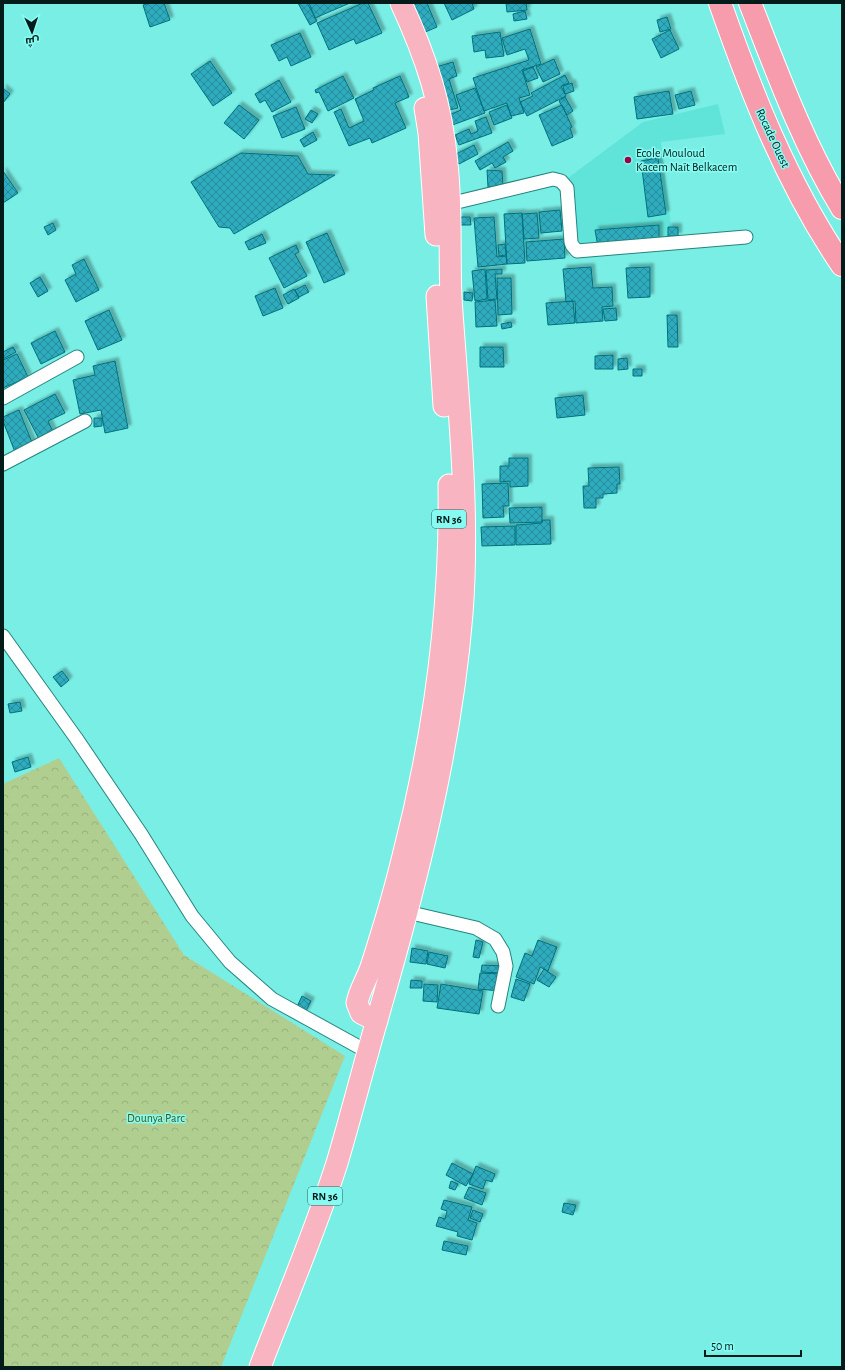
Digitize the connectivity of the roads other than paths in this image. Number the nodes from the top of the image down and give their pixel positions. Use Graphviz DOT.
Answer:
graph roads {
  1 [pos="388,3"];
  2 [pos="401,3"];
  3 [pos="720,3"];
  4 [pos="750,3"];
  5 [pos="765,3"];
  6 [pos="763,37"];
  7 [pos="449,204"];
  8 [pos="842,208"];
  9 [pos="746,237"];
  10 [pos="842,264"];
  11 [pos="77,357"];
  12 [pos="3,398"];
  13 [pos="85,421"];
  14 [pos="3,464"];
  15 [pos="3,636"];
  16 [pos="407,912"];
  17 [pos="498,1006"];
  18 [pos="377,1021"];
  19 [pos="368,1052"];
  20 [pos="260,1367"];
  1 -- 18 [label="main road, RN 36"];
  2 -- 7 [label="main road, RN 36"];
  3 -- 10 [label="highway, Rocade Ouest"];
  4 -- 6 [label="highway"];
  5 -- 6 [label="highway"];
  6 -- 8 [label="highway"];
  7 -- 9 [label="street"];
  7 -- 16 [label="main road, RN 36"];
  11 -- 12 [label="street"];
  13 -- 14 [label="street"];
  15 -- 19 [label="street"];
  16 -- 17 [label="street"];
  16 -- 18 [label="main road, RN 36"];
  18 -- 19 [label="main road, RN 36"];
  19 -- 20 [label="main road, RN 36"];
}
